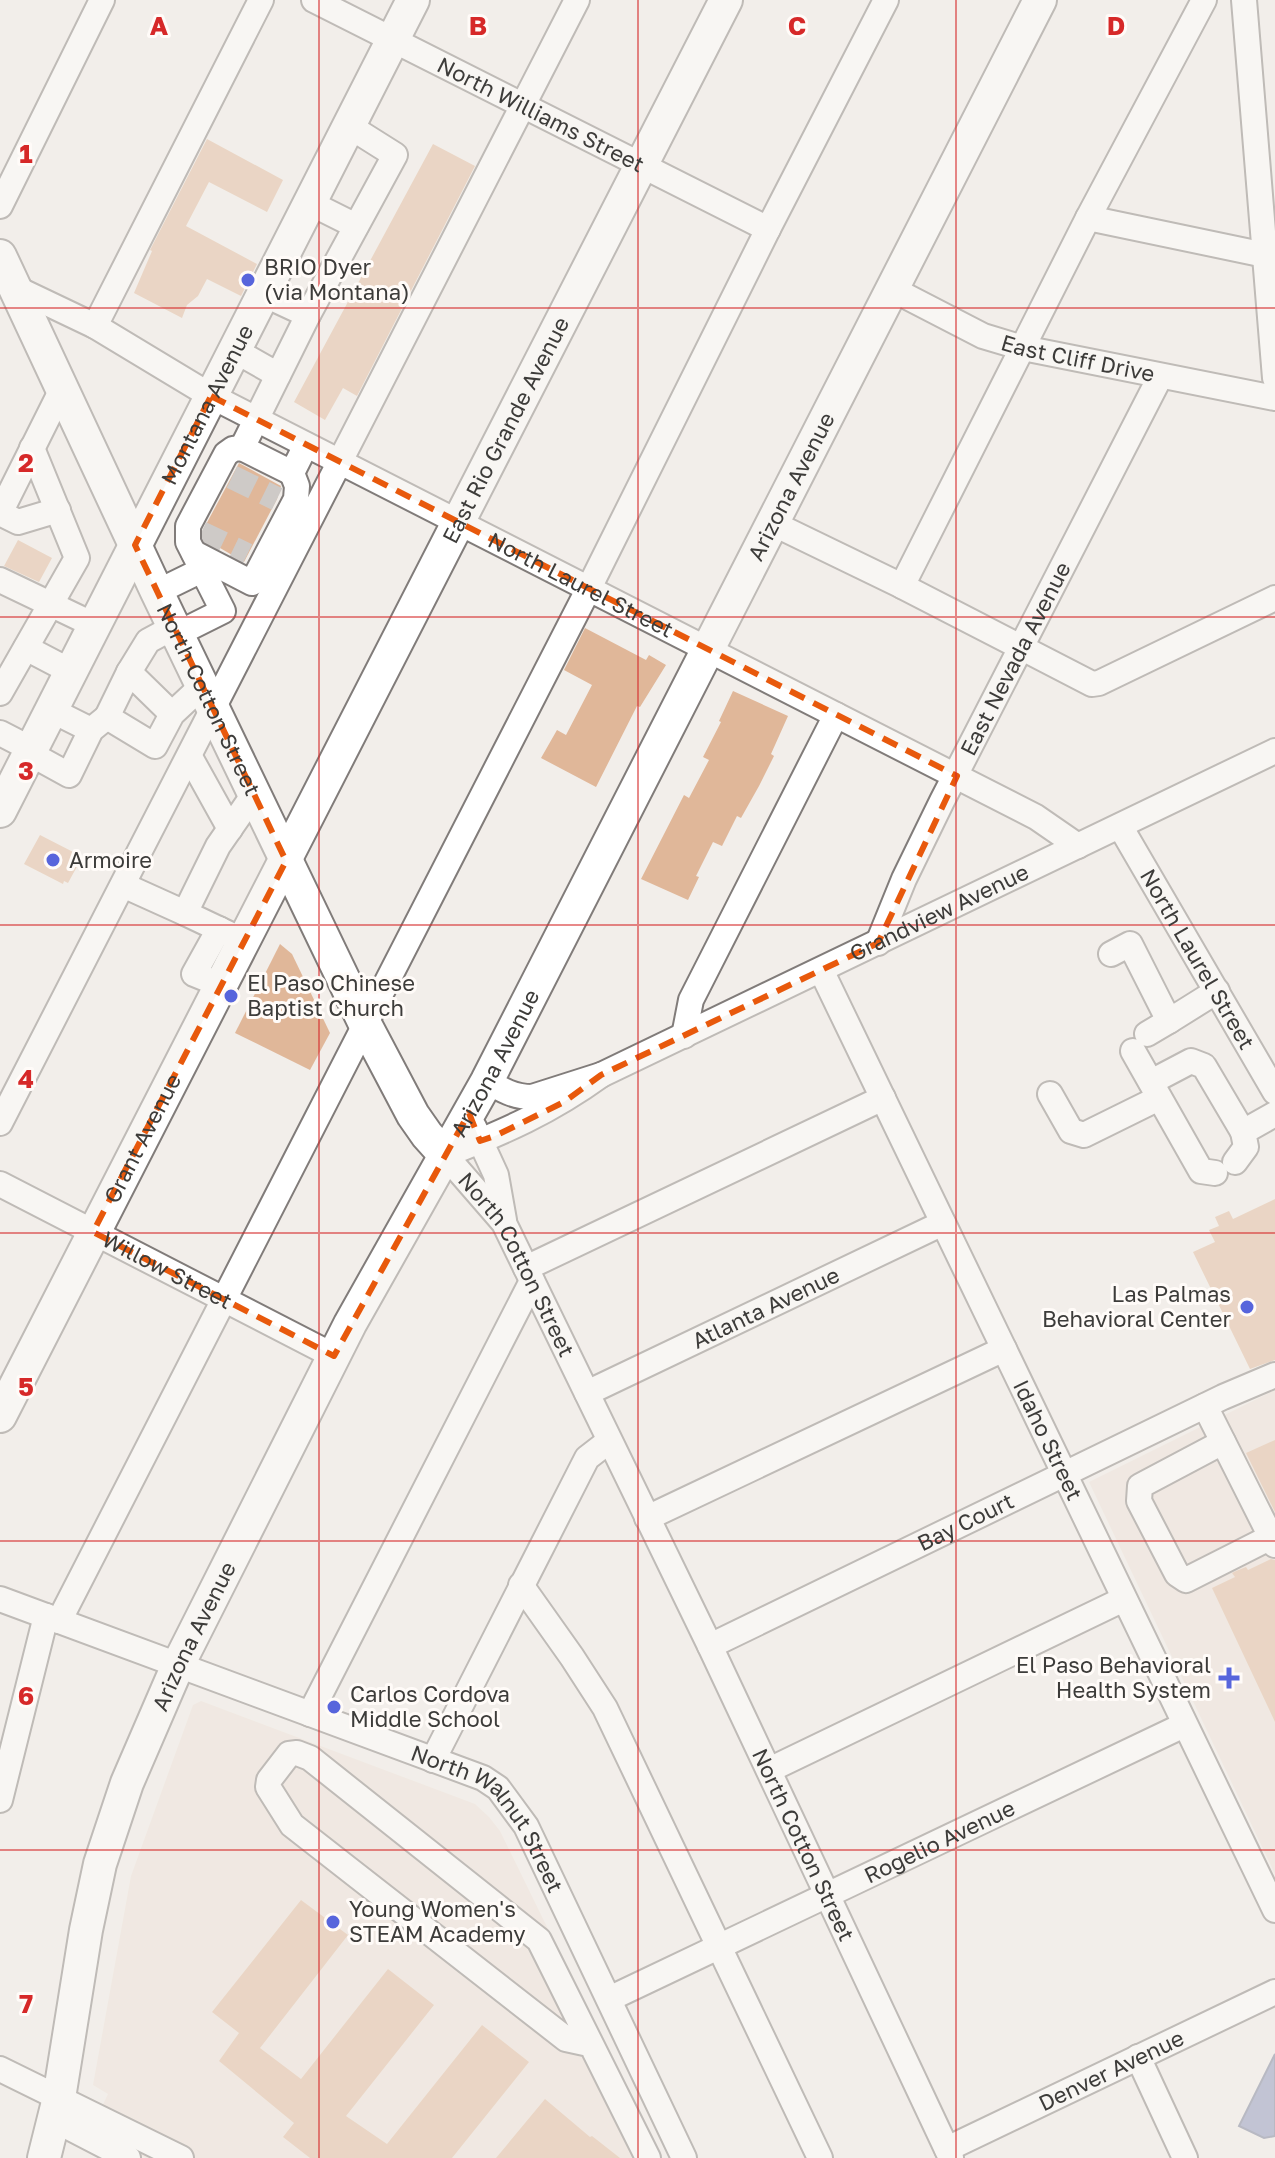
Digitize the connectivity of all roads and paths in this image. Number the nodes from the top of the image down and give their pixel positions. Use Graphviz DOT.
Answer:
graph roads {
  1 [pos="102,0"];
  2 [pos="261,0"];
  3 [pos="314,0"];
  4 [pos="413,0"];
  5 [pos="577,0"];
  6 [pos="726,0"];
  7 [pos="886,0"];
  8 [pos="1040,0"];
  9 [pos="1204,0"];
  10 [pos="1244,0"];
  11 [pos="393,40"];
  12 [pos="522,105"];
  13 [pos="349,126"];
  14 [pos="641,165"];
  15 [pos="310,203"];
  16 [pos="0,206"];
  17 [pos="1088,218"];
  18 [pos="356,226"];
  19 [pos="768,229"];
  20 [pos="1265,255"];
  21 [pos="0,256"];
  22 [pos="8,284"];
  23 [pos="892,289"];
  24 [pos="263,294"];
  25 [pos="308,315"];
  26 [pos="95,326"];
  27 [pos="1023,348"];
  28 [pos="234,350"];
  29 [pos="278,375"];
  30 [pos="1160,377"];
  31 [pos="1275,378"];
  32 [pos="62,389"];
  33 [pos="211,396"];
  34 [pos="1275,398"];
  35 [pos="256,419"];
  36 [pos="306,445"];
  37 [pos="32,448"];
  38 [pos="242,448"];
  39 [pos="340,462"];
  40 [pos="292,473"];
  41 [pos="153,509"];
  42 [pos="58,510"];
  43 [pos="0,513"];
  44 [pos="459,523"];
  45 [pos="772,523"];
  46 [pos="135,545"];
  47 [pos="196,546"];
  48 [pos="254,567"];
  49 [pos="0,580"];
  50 [pos="902,586"];
  51 [pos="589,588"];
  52 [pos="157,592"];
  53 [pos="1275,598"];
  54 [pos="50,604"];
  55 [pos="223,611"];
  56 [pos="94,625"];
  57 [pos="176,630"];
  58 [pos="1022,647"];
  59 [pos="26,648"];
  60 [pos="707,649"];
  61 [pos="70,671"];
  62 [pos="129,672"];
  63 [pos="0,693"];
  64 [pos="208,698"];
  65 [pos="51,710"];
  66 [pos="172,714"];
  67 [pos="836,715"];
  68 [pos="99,724"];
  69 [pos="0,733"];
  70 [pos="30,751"];
  71 [pos="1275,751"];
  72 [pos="190,757"];
  73 [pos="957,776"];
  74 [pos="254,794"];
  75 [pos="0,811"];
  76 [pos="1120,826"];
  77 [pos="230,829"];
  78 [pos="1078,846"];
  79 [pos="286,861"];
  80 [pos="123,885"];
  81 [pos="185,913"];
  82 [pos="232,935"];
  83 [pos="878,943"];
  84 [pos="1111,954"];
  85 [pos="821,970"];
  86 [pos="1217,991"];
  87 [pos="1169,1021"];
  88 [pos="365,1024"];
  89 [pos="684,1036"];
  90 [pos="601,1075"];
  91 [pos="487,1081"];
  92 [pos="1155,1090"];
  93 [pos="1275,1092"];
  94 [pos="1050,1094"];
  95 [pos="883,1098"];
  96 [pos="1275,1114"];
  97 [pos="0,1123"];
  98 [pos="474,1127"];
  99 [pos="1243,1132"];
  100 [pos="445,1155"];
  101 [pos="0,1184"];
  102 [pos="504,1223"];
  103 [pos="943,1223"];
  104 [pos="93,1232"];
  105 [pos="529,1274"];
  106 [pos="224,1298"];
  107 [pos="1004,1349"];
  108 [pos="334,1356"];
  109 [pos="1275,1375"];
  110 [pos="587,1393"];
  111 [pos="1214,1402"];
  112 [pos="0,1416"];
  113 [pos="609,1441"];
  114 [pos="1223,1442"];
  115 [pos="1064,1476"];
  116 [pos="647,1518"];
  117 [pos="1273,1541"];
  118 [pos="521,1585"];
  119 [pos="0,1599"];
  120 [pos="1124,1599"];
  121 [pos="52,1619"];
  122 [pos="710,1646"];
  123 [pos="178,1665"];
  124 [pos="310,1714"];
  125 [pos="1184,1725"];
  126 [pos="433,1760"];
  127 [pos="769,1770"];
  128 [pos="0,1800"];
  129 [pos="828,1895"];
  130 [pos="1275,1910"];
  131 [pos="718,1948"];
  132 [pos="1275,1992"];
  133 [pos="609,1999"];
  134 [pos="589,2044"];
  135 [pos="1138,2057"];
  136 [pos="0,2069"];
  137 [pos="647,2080"];
  138 [pos="616,2095"];
  139 [pos="56,2109"];
  140 [pos="949,2153"];
  141 [pos="679,2155"];
  142 [pos="44,2158"];
  143 [pos="128,2158"];
  144 [pos="181,2158"];
  145 [pos="648,2158"];
  146 [pos="820,2158"];
  147 [pos="1185,2158"];
  1 -- 16 [label="street"];
  2 -- 26 [label="street"];
  3 -- 11 [label="street, North Williams Street"];
  4 -- 11 [label="main road, Montana Avenue"];
  5 -- 12 [label="street"];
  6 -- 14 [label="main road, East Rio Grande Avenue"];
  7 -- 19 [label="street"];
  8 -- 23 [label="main road, Arizona Avenue"];
  9 -- 17 [label="street"];
  10 -- 20 [label="street"];
  11 -- 12 [label="street, North Williams Street"];
  11 -- 13 [label="main road, Montana Avenue"];
  12 -- 14 [label="street, North Williams Street"];
  12 -- 39 [label="street"];
  13 -- 15 [label="main road, Montana Avenue"];
  13 -- 18 [label="street"];
  14 -- 19 [label="street, North Williams Street"];
  14 -- 44 [label="main road, East Rio Grande Avenue"];
  15 -- 18 [label="street"];
  15 -- 24 [label="main road, Montana Avenue"];
  17 -- 20 [label="street"];
  17 -- 27 [label="street"];
  18 -- 25 [label="street"];
  19 -- 51 [label="street"];
  20 -- 31 [label="street"];
  21 -- 22 [label="main road, North Cotton Street"];
  22 -- 26 [label="street, North Laurel Street"];
  22 -- 32 [label="main road, North Cotton Street"];
  23 -- 27 [label="street, East Cliff Drive"];
  23 -- 45 [label="main road, Arizona Avenue"];
  24 -- 25 [label="street"];
  24 -- 28 [label="main road, Montana Avenue"];
  25 -- 29 [label="street"];
  26 -- 33 [label="street, North Laurel Street"];
  27 -- 30 [label="street, East Cliff Drive"];
  27 -- 50 [label="street"];
  28 -- 29 [label="street"];
  28 -- 33 [label="main road, Montana Avenue"];
  29 -- 35 [label="street"];
  30 -- 34 [label="street, East Cliff Drive"];
  30 -- 58 [label="street, East Nevada Avenue"];
  32 -- 37 [label="street"];
  32 -- 46 [label="main road, North Cotton Street"];
  33 -- 35 [label="street, North Laurel Street"];
  33 -- 41 [label="main road, Montana Avenue"];
  35 -- 36 [label="street, North Laurel Street"];
  35 -- 38 [label="street"];
  36 -- 39 [label="street, North Laurel Street"];
  36 -- 40 [label="street"];
  37 -- 42 [label="street"];
  37 -- 43 [label="street"];
  38 -- 40 [label="street"];
  38 -- 47 [label="street"];
  39 -- 44 [label="street, North Laurel Street"];
  39 -- 64 [label="street"];
  40 -- 48 [label="street"];
  41 -- 46 [label="main road, Montana Avenue"];
  41 -- 47 [label="street"];
  42 -- 43 [label="street"];
  42 -- 54 [label="street"];
  44 -- 51 [label="street, North Laurel Street"];
  44 -- 79 [label="main road, East Rio Grande Avenue"];
  45 -- 50 [label="street"];
  45 -- 60 [label="main road, Arizona Avenue"];
  46 -- 52 [label="main road, North Cotton Street"];
  46 -- 56 [label="main road, Montana Avenue"];
  47 -- 48 [label="street"];
  47 -- 52 [label="street"];
  47 -- 55 [label="street"];
  48 -- 55 [label="street"];
  49 -- 54 [label="street"];
  50 -- 58 [label="street"];
  51 -- 60 [label="street, North Laurel Street"];
  51 -- 88 [label="street"];
  52 -- 57 [label="main road, North Cotton Street"];
  53 -- 58 [label="street"];
  54 -- 56 [label="street"];
  54 -- 59 [label="street"];
  55 -- 57 [label="street"];
  56 -- 61 [label="main road, Montana Avenue"];
  57 -- 62 [label="street"];
  57 -- 64 [label="main road, North Cotton Street"];
  58 -- 73 [label="street, East Nevada Avenue"];
  59 -- 61 [label="street"];
  59 -- 63 [label="street"];
  60 -- 67 [label="street, North Laurel Street"];
  60 -- 91 [label="main road, Arizona Avenue"];
  61 -- 65 [label="main road, Montana Avenue"];
  62 -- 66 [label="street"];
  62 -- 68 [label="street"];
  64 -- 66 [label="street"];
  64 -- 72 [label="street"];
  64 -- 74 [label="main road, North Cotton Street"];
  65 -- 68 [label="street"];
  65 -- 70 [label="main road, Montana Avenue"];
  66 -- 68 [label="street"];
  67 -- 73 [label="street, North Laurel Street"];
  67 -- 89 [label="street"];
  68 -- 70 [label="street"];
  69 -- 70 [label="street"];
  70 -- 75 [label="main road, Montana Avenue"];
  71 -- 76 [label="street, Grandview Avenue"];
  72 -- 77 [label="street"];
  72 -- 80 [label="street"];
  73 -- 78 [label="street, North Laurel Street"];
  73 -- 83 [label="street, East Nevada Avenue"];
  74 -- 77 [label="street"];
  74 -- 79 [label="main road, North Cotton Street"];
  76 -- 78 [label="street, Grandview Avenue"];
  76 -- 86 [label="street, North Laurel Street"];
  77 -- 81 [label="street"];
  78 -- 83 [label="street, Grandview Avenue"];
  79 -- 82 [label="main road, Grant Avenue"];
  79 -- 88 [label="main road, North Cotton Street"];
  80 -- 81 [label="street"];
  80 -- 97 [label="street"];
  81 -- 82 [label="street"];
  82 -- 104 [label="main road, Grant Avenue"];
  83 -- 85 [label="street, Grandview Avenue"];
  84 -- 87 [label="street"];
  85 -- 89 [label="street, Grandview Avenue"];
  85 -- 95 [label="street, Idaho Street"];
  86 -- 87 [label="street"];
  86 -- 93 [label="street, North Laurel Street"];
  87 -- 92 [label="street"];
  88 -- 100 [label="main road, North Cotton Street"];
  88 -- 106 [label="street"];
  89 -- 90 [label="street, Grandview Avenue"];
  90 -- 91 [label="street, Grandview Avenue"];
  90 -- 98 [label="street, Grandview Avenue"];
  91 -- 98 [label="main road, Arizona Avenue"];
  92 -- 94 [label="street"];
  92 -- 99 [label="street"];
  92 -- 99 [label="street"];
  95 -- 103 [label="street, Idaho Street"];
  95 -- 105 [label="street"];
  96 -- 99 [label="street"];
  98 -- 100 [label="main road, Arizona Avenue"];
  98 -- 102 [label="street"];
  100 -- 102 [label="street, North Cotton Street"];
  100 -- 108 [label="main road, Arizona Avenue"];
  101 -- 104 [label="street, Willow Street"];
  102 -- 105 [label="street, North Cotton Street"];
  103 -- 107 [label="street, Idaho Street"];
  103 -- 110 [label="street, Atlanta Avenue"];
  104 -- 106 [label="street, Willow Street"];
  104 -- 112 [label="main road, Grant Avenue"];
  105 -- 110 [label="street, North Cotton Street"];
  105 -- 124 [label="street"];
  106 -- 108 [label="street, Willow Street"];
  106 -- 121 [label="street"];
  107 -- 115 [label="street, Idaho Street"];
  107 -- 116 [label="street"];
  108 -- 123 [label="main road, Arizona Avenue"];
  109 -- 111 [label="street, Bay Court"];
  110 -- 113 [label="street, North Cotton Street"];
  111 -- 114 [label="street"];
  111 -- 115 [label="street, Bay Court"];
  113 -- 116 [label="street, North Cotton Street"];
  113 -- 118 [label="street"];
  114 -- 117 [label="street"];
  114 -- 117 [label="street"];
  115 -- 120 [label="street, Idaho Street"];
  115 -- 122 [label="street, Bay Court"];
  116 -- 122 [label="street, North Cotton Street"];
  118 -- 126 [label="street"];
  118 -- 131 [label="street"];
  119 -- 121 [label="street, North Walnut Street"];
  120 -- 125 [label="street, Idaho Street"];
  120 -- 127 [label="street"];
  121 -- 123 [label="street, North Walnut Street"];
  121 -- 128 [label="street"];
  122 -- 127 [label="street, North Cotton Street"];
  123 -- 124 [label="street, North Walnut Street"];
  123 -- 139 [label="main road, Arizona Avenue"];
  124 -- 126 [label="street, North Walnut Street"];
  125 -- 129 [label="street, Rogelio Avenue"];
  125 -- 130 [label="street, Idaho Street"];
  126 -- 133 [label="street, North Walnut Street"];
  127 -- 129 [label="street, North Cotton Street"];
  129 -- 131 [label="street, Rogelio Avenue"];
  129 -- 140 [label="street, North Cotton Street"];
  131 -- 133 [label="street, Rogelio Avenue"];
  131 -- 146 [label="street"];
  132 -- 135 [label="street, Denver Avenue"];
  133 -- 137 [label="street, North Walnut Street"];
  134 -- 134 [label="street"];
  134 -- 138 [label="street"];
  135 -- 140 [label="street, Denver Avenue"];
  135 -- 147 [label="street"];
  136 -- 139 [label="street"];
  137 -- 138 [label="street"];
  137 -- 141 [label="street, North Walnut Street"];
  138 -- 145 [label="street"];
  139 -- 142 [label="main road, Arizona Avenue"];
  139 -- 143 [label="street"];
  139 -- 144 [label="street"];
}
